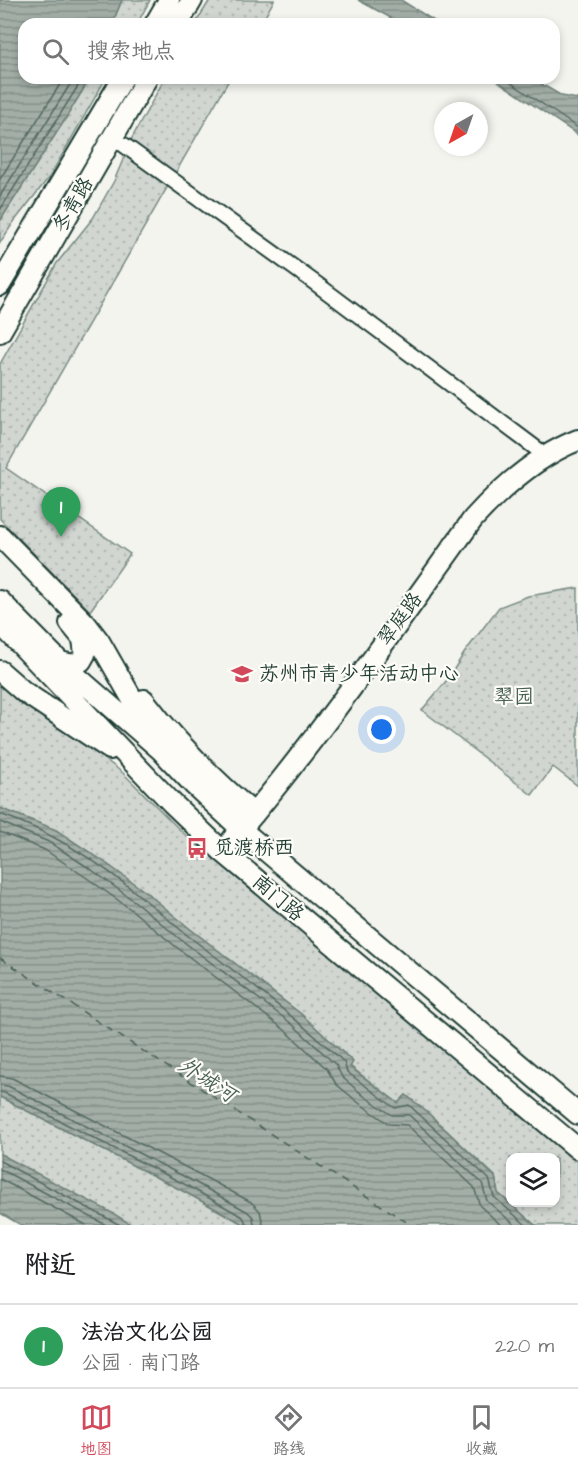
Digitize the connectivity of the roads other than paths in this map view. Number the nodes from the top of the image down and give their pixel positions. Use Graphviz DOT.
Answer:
graph roads {
  1 [pos="169,0"];
  2 [pos="192,0"];
  3 [pos="158,18"];
  4 [pos="182,18"];
  5 [pos="119,84"];
  6 [pos="144,84"];
  7 [pos="124,146"];
  8 [pos="0,285"];
  9 [pos="0,332"];
  10 [pos="578,440"];
  11 [pos="578,452"];
  12 [pos="545,455"];
  13 [pos="0,536"];
  14 [pos="0,551"];
  15 [pos="0,601"];
  16 [pos="0,623"];
  17 [pos="99,641"];
  18 [pos="0,657"];
  19 [pos="55,667"];
  20 [pos="0,671"];
  21 [pos="161,750"];
  22 [pos="138,768"];
  23 [pos="255,814"];
  24 [pos="246,834"];
  25 [pos="228,855"];
  26 [pos="578,1114"];
  27 [pos="578,1149"];
  1 -- 3 [label="main road"];
  2 -- 4 [label="main road"];
  5 -- 8 [label="main road, 冬青路"];
  6 -- 9 [label="main road, 冬青路"];
  7 -- 12 [label="street"];
  10 -- 12 [label="main road, 翠庭路"];
  11 -- 24 [label="main road, 翠庭路"];
  12 -- 23 [label="main road, 翠庭路"];
  13 -- 17 [label="main road"];
  14 -- 19 [label="main road"];
  15 -- 19 [label="main road, 南门路"];
  16 -- 19 [label="main road, 南门路"];
  17 -- 21 [label="main road"];
  17 -- 23 [label="main road"];
  18 -- 19 [label="main road"];
  19 -- 21 [label="main road, 南门路"];
  19 -- 22 [label="main road, 南门路"];
  20 -- 22 [label="main road"];
  21 -- 24 [label="main road, 南门路"];
  22 -- 25 [label="main road, 南门路"];
  23 -- 24 [label="main road, 翠庭路"];
  24 -- 25 [label="main road, 翠庭路"];
  24 -- 26 [label="main road, 南门路"];
  25 -- 27 [label="main road, 南门路"];
}
